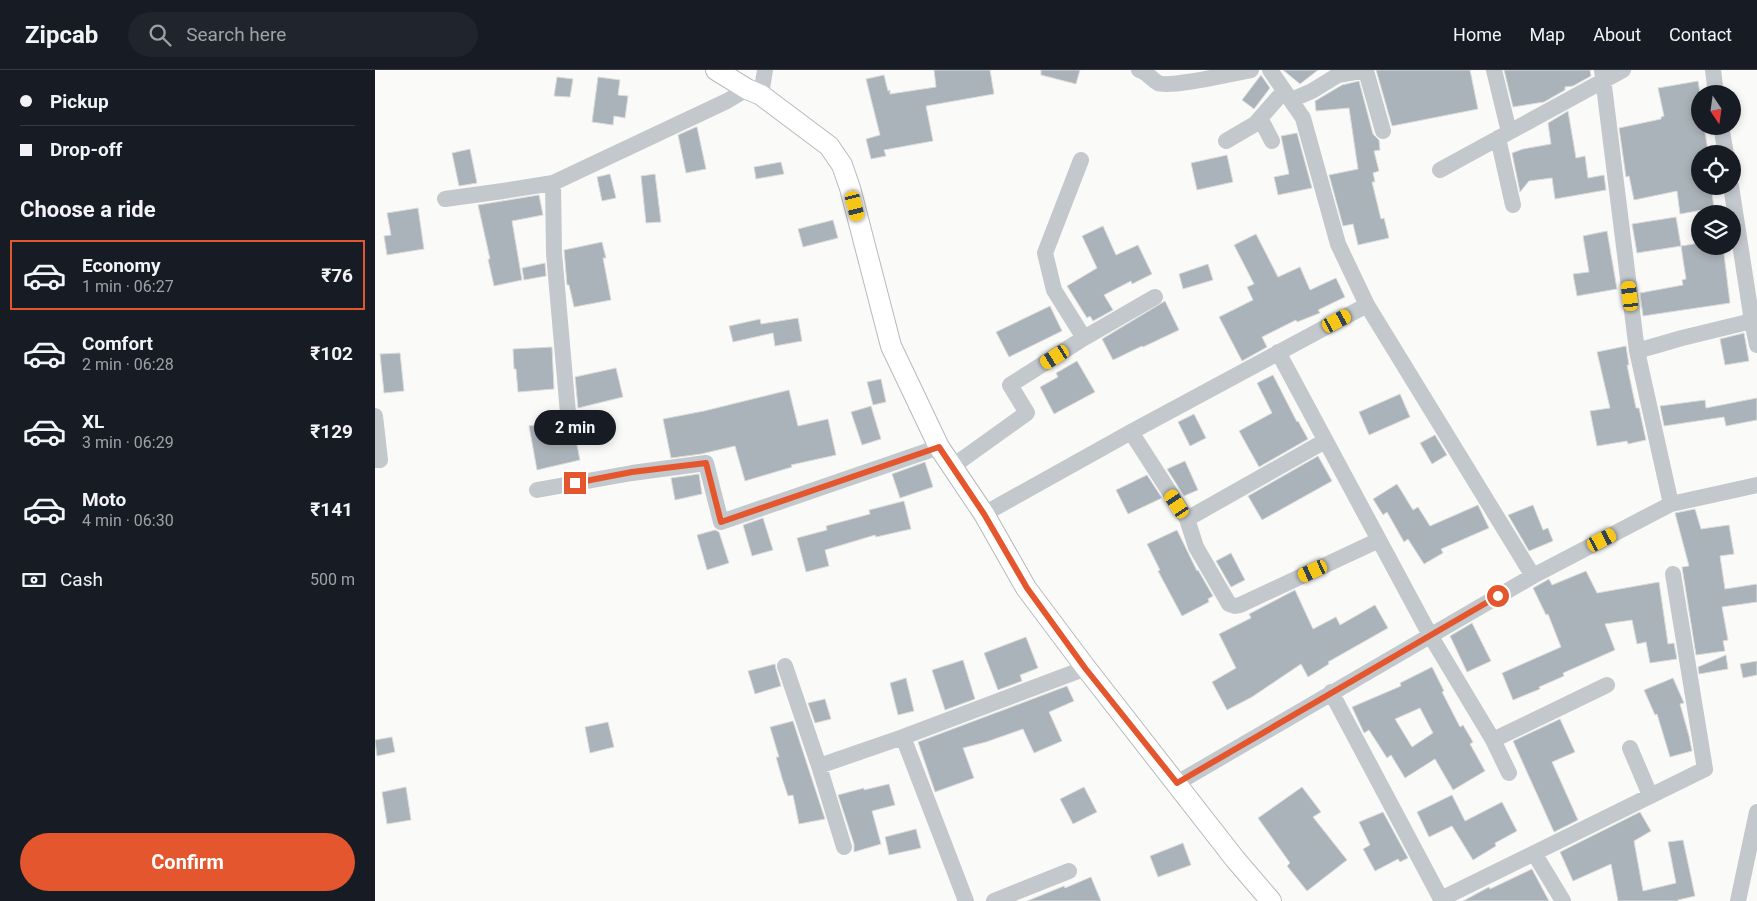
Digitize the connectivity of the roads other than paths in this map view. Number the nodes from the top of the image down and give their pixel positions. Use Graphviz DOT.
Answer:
graph roads {
  1 [pos="716,70"];
  2 [pos="765,70"];
  3 [pos="1139,70"];
  4 [pos="1251,70"];
  5 [pos="1271,70"];
  6 [pos="1494,70"];
  7 [pos="1623,70"];
  8 [pos="1713,70"];
  9 [pos="1366,71"];
  10 [pos="1603,75"];
  11 [pos="1715,85"];
  12 [pos="754,92"];
  13 [pos="1288,96"];
  14 [pos="1260,118"];
  15 [pos="1383,131"];
  16 [pos="1503,135"];
  17 [pos="1227,141"];
  18 [pos="1272,141"];
  19 [pos="1081,160"];
  20 [pos="1440,170"];
  21 [pos="553,183"];
  22 [pos="1733,195"];
  23 [pos="445,199"];
  24 [pos="1513,205"];
  25 [pos="1155,297"];
  26 [pos="1367,305"];
  27 [pos="1755,320"];
  28 [pos="1084,338"];
  29 [pos="1757,345"];
  30 [pos="1637,351"];
  31 [pos="1278,352"];
  32 [pos="568,413"];
  33 [pos="375,416"];
  34 [pos="1131,432"];
  35 [pos="1325,441"];
  36 [pos="939,447"];
  37 [pos="375,460"];
  38 [pos="953,466"];
  39 [pos="1757,486"];
  40 [pos="537,490"];
  41 [pos="1671,504"];
  42 [pos="984,514"];
  43 [pos="1187,519"];
  44 [pos="1379,540"];
  45 [pos="1673,574"];
  46 [pos="1533,576"];
  47 [pos="1430,635"];
  48 [pos="785,666"];
  49 [pos="1085,668"];
  50 [pos="1607,685"];
  51 [pos="1331,692"];
  52 [pos="903,737"];
  53 [pos="1493,740"];
  54 [pos="1631,748"];
  55 [pos="819,766"];
  56 [pos="1509,773"];
  57 [pos="1177,783"];
  58 [pos="1650,795"];
  59 [pos="1757,812"];
  60 [pos="844,847"];
  61 [pos="1534,852"];
  62 [pos="1069,871"];
  63 [pos="966,901"];
  64 [pos="994,901"];
  65 [pos="1271,901"];
  66 [pos="1563,901"];
  67 [pos="1738,901"];
  1 -- 12 [label="main road"];
  2 -- 12 [label="street"];
  3 -- 4 [label="street"];
  5 -- 13 [label="street"];
  6 -- 16 [label="street"];
  7 -- 10 [label="street"];
  8 -- 11 [label="street"];
  9 -- 13 [label="street"];
  9 -- 15 [label="street"];
  10 -- 16 [label="street"];
  10 -- 30 [label="street"];
  12 -- 21 [label="street"];
  12 -- 36 [label="main road"];
  13 -- 14 [label="street"];
  13 -- 26 [label="street"];
  14 -- 17 [label="street"];
  14 -- 18 [label="street"];
  16 -- 20 [label="street"];
  16 -- 24 [label="street"];
  19 -- 28 [label="street"];
  21 -- 23 [label="street"];
  21 -- 32 [label="street"];
  22 -- 27 [label="street"];
  25 -- 28 [label="street"];
  26 -- 31 [label="street"];
  26 -- 46 [label="street"];
  27 -- 29 [label="street"];
  27 -- 30 [label="street"];
  28 -- 38 [label="street"];
  30 -- 41 [label="street"];
  31 -- 34 [label="street"];
  31 -- 35 [label="street"];
  33 -- 37 [label="street"];
  34 -- 42 [label="street"];
  34 -- 43 [label="street"];
  35 -- 43 [label="street"];
  35 -- 44 [label="street"];
  36 -- 38 [label="main road"];
  36 -- 40 [label="street"];
  38 -- 42 [label="main road"];
  39 -- 41 [label="street"];
  41 -- 46 [label="street"];
  42 -- 49 [label="main road"];
  43 -- 44 [label="street"];
  44 -- 47 [label="street"];
  45 -- 58 [label="street"];
  46 -- 47 [label="street"];
  47 -- 51 [label="street"];
  47 -- 53 [label="street"];
  48 -- 55 [label="street"];
  49 -- 52 [label="street"];
  49 -- 57 [label="main road"];
  50 -- 53 [label="street"];
  51 -- 57 [label="street"];
  51 -- 61 [label="street"];
  52 -- 55 [label="street"];
  52 -- 63 [label="street"];
  53 -- 56 [label="street"];
  54 -- 58 [label="street"];
  55 -- 60 [label="street"];
  57 -- 65 [label="main road"];
  58 -- 61 [label="street"];
  59 -- 67 [label="street"];
  61 -- 66 [label="street"];
  62 -- 64 [label="street"];
}
